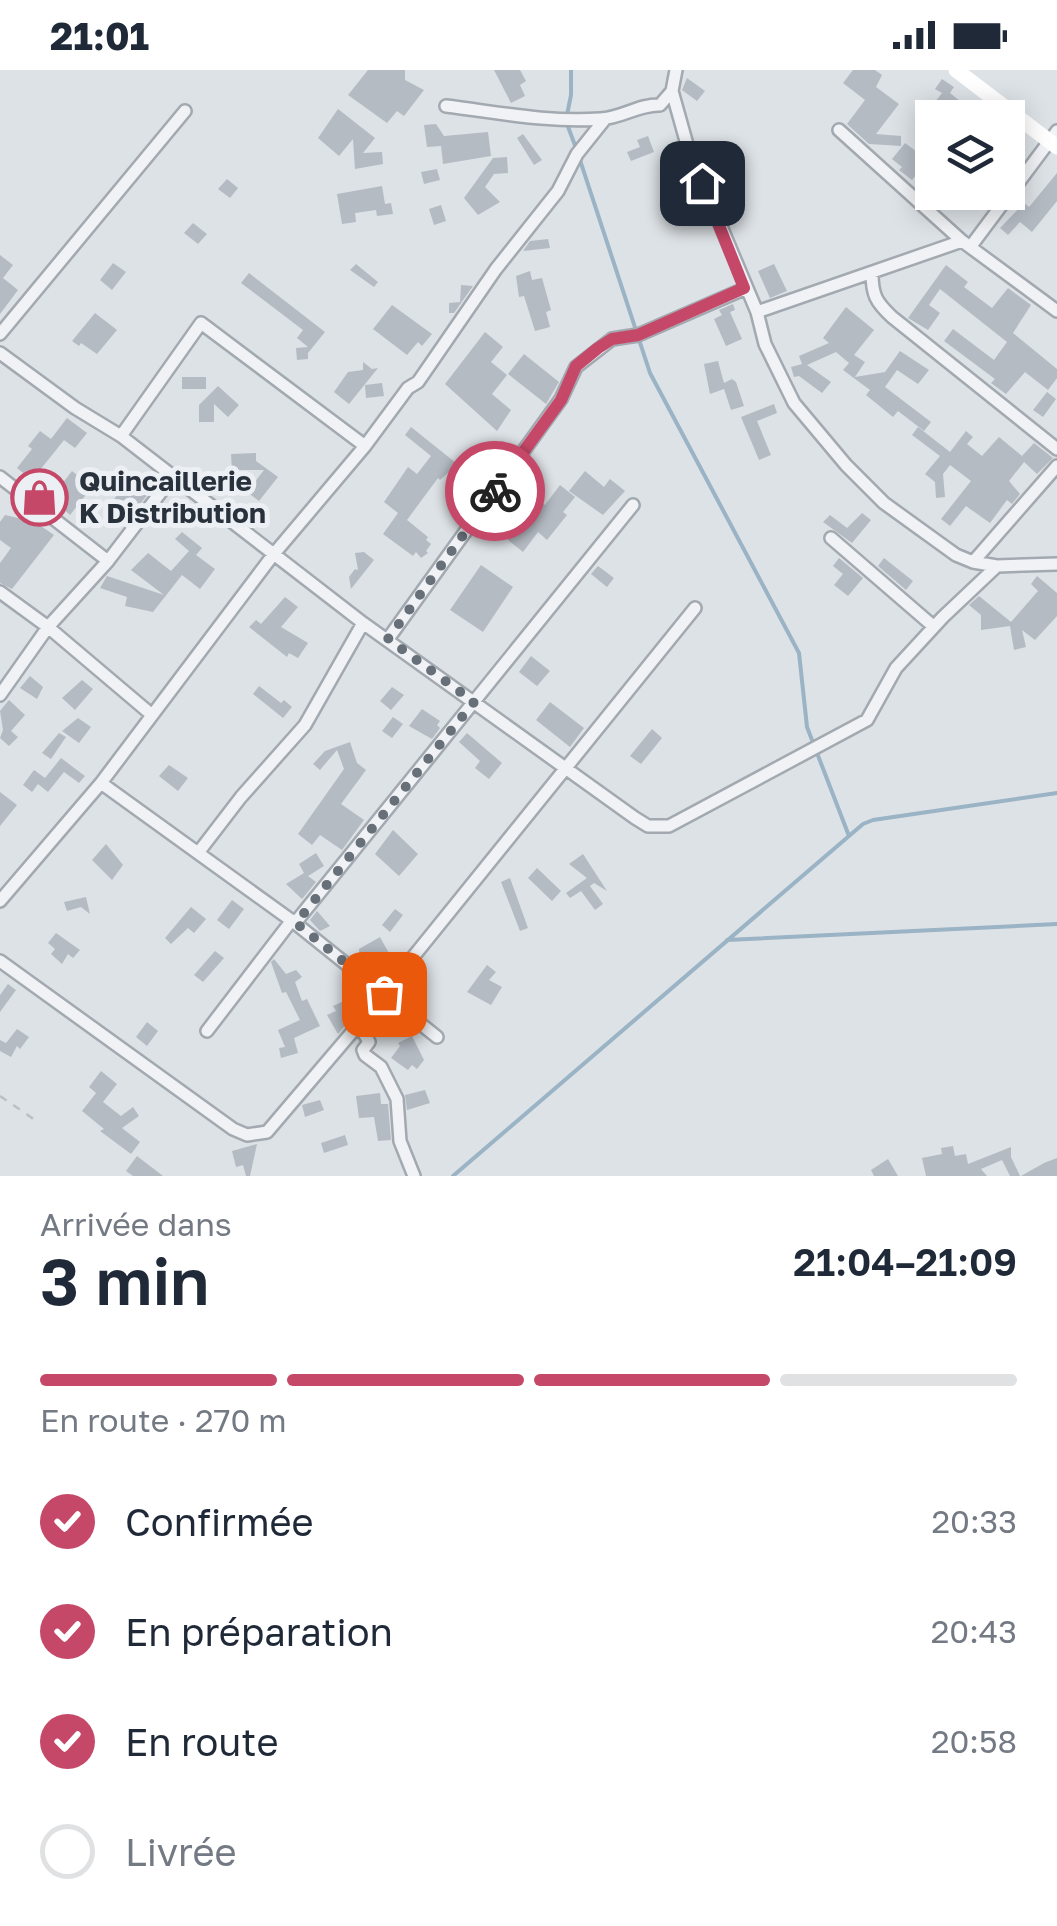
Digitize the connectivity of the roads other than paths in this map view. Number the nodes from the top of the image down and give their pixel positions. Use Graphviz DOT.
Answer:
graph roads {
  1 [pos="676,70"];
  2 [pos="956,70"];
  3 [pos="672,91"];
  4 [pos="446,106"];
  5 [pos="185,111"];
  6 [pos="605,120"];
  7 [pos="839,130"];
  8 [pos="1054,140"];
  9 [pos="967,244"];
  10 [pos="872,274"];
  11 [pos="744,288"];
  12 [pos="1057,311"];
  13 [pos="757,312"];
  14 [pos="0,334"];
  15 [pos="0,353"];
  16 [pos="121,436"];
  17 [pos="365,446"];
  18 [pos="1057,449"];
  19 [pos="1057,466"];
  20 [pos="174,475"];
  21 [pos="0,478"];
  22 [pos="633,506"];
  23 [pos="831,538"];
  24 [pos="273,555"];
  25 [pos="108,561"];
  26 [pos="972,562"];
  27 [pos="1057,564"];
  28 [pos="996,566"];
  29 [pos="0,592"];
  30 [pos="696,608"];
  31 [pos="363,623"];
  32 [pos="934,626"];
  33 [pos="48,627"];
  34 [pos="388,639"];
  35 [pos="0,695"];
  36 [pos="474,702"];
  37 [pos="152,715"];
  38 [pos="567,768"];
  39 [pos="101,783"];
  40 [pos="198,853"];
  41 [pos="0,902"];
  42 [pos="294,922"];
  43 [pos="0,961"];
  44 [pos="384,994"];
  45 [pos="359,1024"];
  46 [pos="207,1031"];
  47 [pos="438,1037"];
  48 [pos="414,1176"];
  1 -- 3 [label="street"];
  2 -- 8 [label="street"];
  3 -- 6 [label="street"];
  3 -- 11 [label="street"];
  4 -- 6 [label="street"];
  5 -- 14 [label="street"];
  6 -- 17 [label="street"];
  7 -- 9 [label="street"];
  8 -- 9 [label="street"];
  9 -- 10 [label="street"];
  9 -- 12 [label="street"];
  10 -- 13 [label="street"];
  10 -- 18 [label="street"];
  11 -- 13 [label="street"];
  11 -- 34 [label="street"];
  13 -- 26 [label="street"];
  15 -- 16 [label="street"];
  16 -- 17 [label="street"];
  16 -- 20 [label="street"];
  17 -- 24 [label="street"];
  19 -- 26 [label="street"];
  20 -- 24 [label="street"];
  20 -- 25 [label="street"];
  21 -- 25 [label="street"];
  22 -- 36 [label="street"];
  23 -- 32 [label="street"];
  24 -- 31 [label="street"];
  24 -- 37 [label="street"];
  25 -- 33 [label="street"];
  26 -- 28 [label="street"];
  27 -- 28 [label="street"];
  28 -- 32 [label="street"];
  29 -- 33 [label="street"];
  30 -- 38 [label="street"];
  31 -- 34 [label="street"];
  31 -- 40 [label="street"];
  32 -- 38 [label="street"];
  33 -- 35 [label="street"];
  33 -- 37 [label="street"];
  34 -- 36 [label="street"];
  36 -- 38 [label="street"];
  36 -- 42 [label="street"];
  37 -- 39 [label="street"];
  38 -- 44 [label="street"];
  39 -- 40 [label="street"];
  39 -- 41 [label="street"];
  40 -- 42 [label="street"];
  42 -- 44 [label="street"];
  42 -- 46 [label="street"];
  43 -- 45 [label="street"];
  44 -- 45 [label="street"];
  44 -- 47 [label="street"];
  45 -- 48 [label="street"];
}
